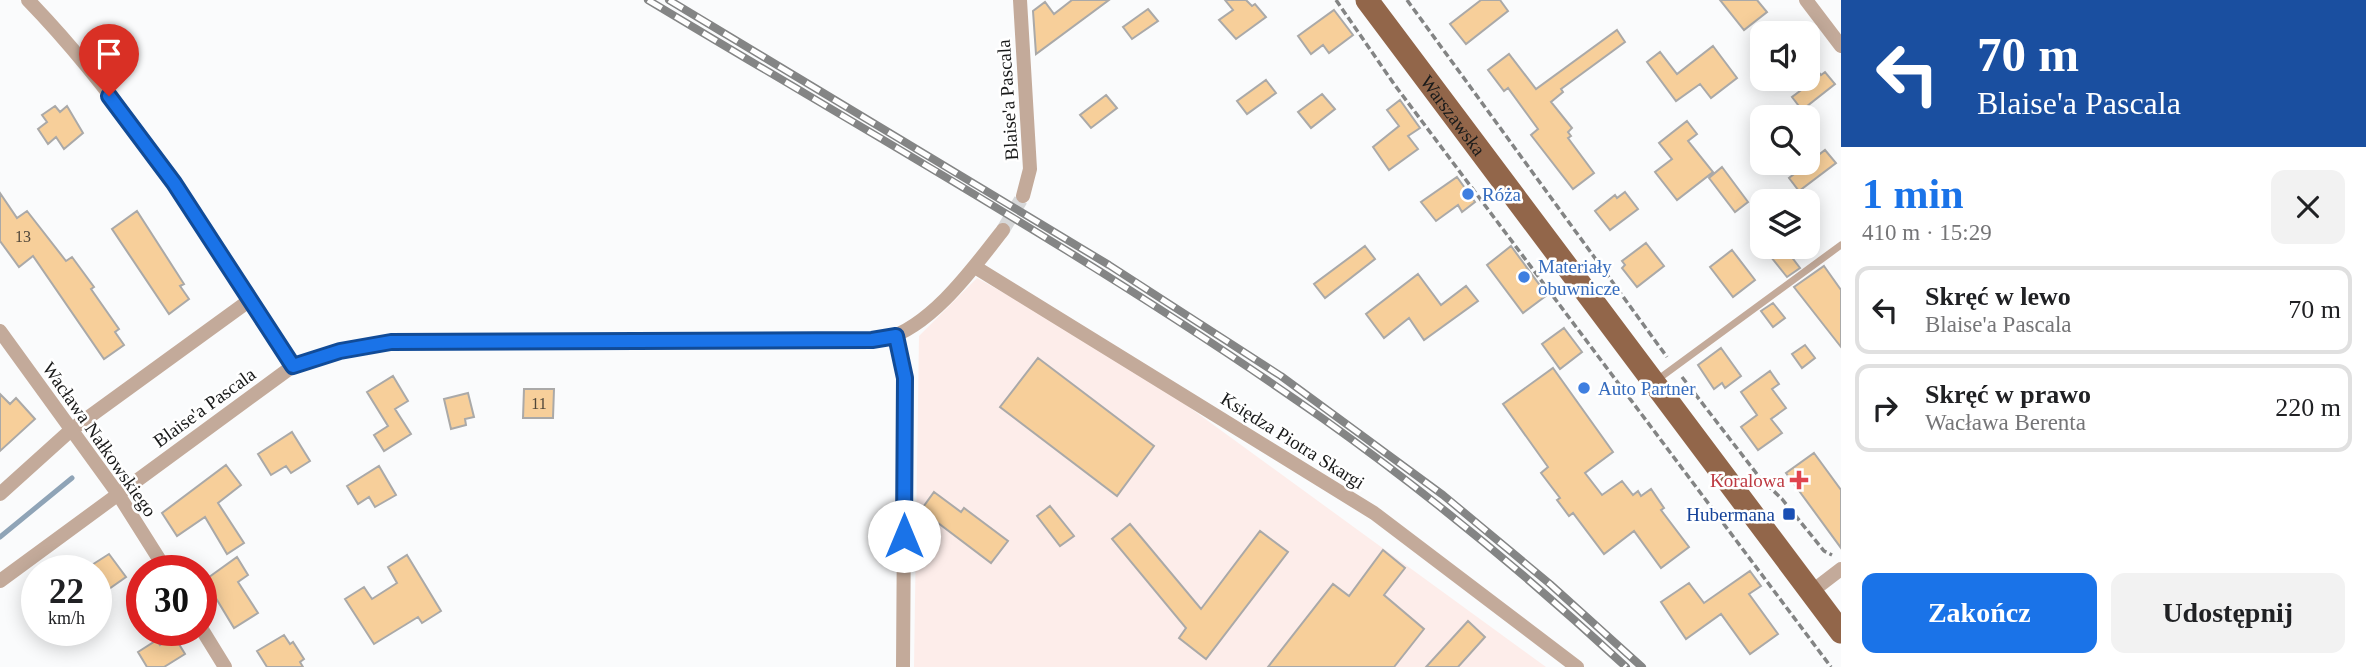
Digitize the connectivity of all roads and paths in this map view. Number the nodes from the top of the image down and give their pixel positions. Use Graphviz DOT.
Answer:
graph roads {
  1 [pos="28,0"];
  2 [pos="1020,0"];
  3 [pos="1336,0"];
  4 [pos="1367,0"];
  5 [pos="1407,0"];
  6 [pos="1806,0"];
  7 [pos="1841,46"];
  8 [pos="1023,196"];
  9 [pos="1003,230"];
  10 [pos="1841,245"];
  11 [pos="975,267"];
  12 [pos="250,300"];
  13 [pos="0,331"];
  14 [pos="896,336"];
  15 [pos="293,366"];
  16 [pos="1675,367"];
  17 [pos="1653,383"];
  18 [pos="71,430"];
  19 [pos="0,494"];
  20 [pos="118,494"];
  21 [pos="157,555"];
  22 [pos="1840,565"];
  23 [pos="0,581"];
  24 [pos="1811,592"];
  25 [pos="1830,634"];
  26 [pos="1812,641"];
  27 [pos="212,646"];
  28 [pos="225,667"];
  29 [pos="903,667"];
  30 [pos="1577,667"];
  31 [pos="1831,667"];
  1 -- 12 [label="street"];
  2 -- 8 [label="street, Blaise'a Pascala"];
  3 -- 26 [label="path"];
  4 -- 17 [label="main road, Warszawska"];
  5 -- 16 [label="path"];
  6 -- 7 [label="street"];
  9 -- 11 [label="street, Blaise'a Pascala"];
  10 -- 16 [label="lane"];
  11 -- 14 [label="street, Blaise'a Pascala"];
  11 -- 30 [label="street, Księdza Piotra Skargi"];
  12 -- 15 [label="street"];
  12 -- 18 [label="street"];
  13 -- 18 [label="street, Wacława Nałkowskiego"];
  14 -- 15 [label="street, Blaise'a Pascala"];
  14 -- 29 [label="street"];
  15 -- 20 [label="street, Blaise'a Pascala"];
  16 -- 17 [label="lane"];
  16 -- 22 [label="path"];
  17 -- 24 [label="main road, Warszawska"];
  18 -- 19 [label="street"];
  18 -- 20 [label="street, Wacława Nałkowskiego"];
  20 -- 21 [label="street, Wacława Nałkowskiego"];
  20 -- 23 [label="street, Blaise'a Pascala"];
  22 -- 24 [label="street"];
  24 -- 25 [label="main road, Warszawska"];
  25 -- 26 [label="path"];
  26 -- 31 [label="path"];
  27 -- 28 [label="street"];
}
